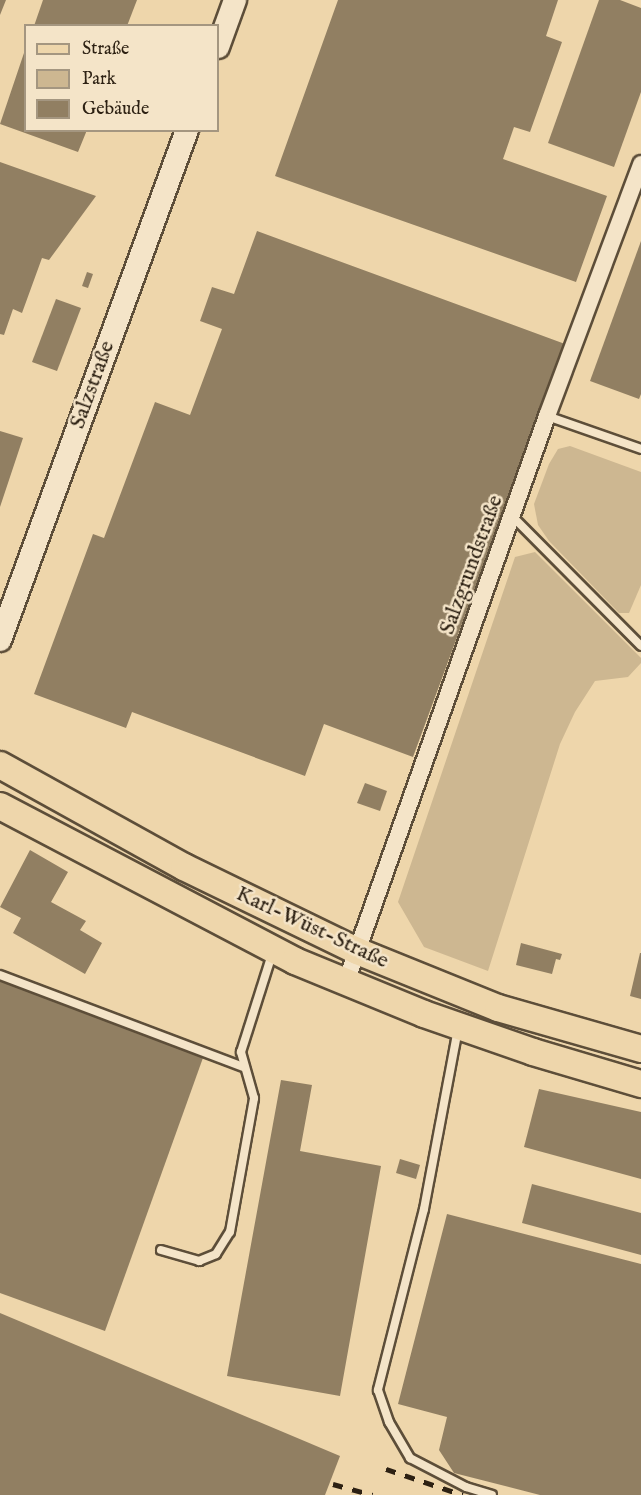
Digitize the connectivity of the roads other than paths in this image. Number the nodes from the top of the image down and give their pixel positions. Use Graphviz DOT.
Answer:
graph roads {
  1 [pos="235,0"];
  2 [pos="219,43"];
  3 [pos="186,132"];
  4 [pos="641,164"];
  5 [pos="547,416"];
  6 [pos="641,449"];
  7 [pos="514,518"];
  8 [pos="0,640"];
  9 [pos="641,646"];
  10 [pos="0,765"];
  11 [pos="0,806"];
  12 [pos="274,950"];
  13 [pos="357,951"];
  14 [pos="0,975"];
  15 [pos="346,982"];
  16 [pos="459,1026"];
  17 [pos="641,1049"];
  18 [pos="244,1067"];
  19 [pos="641,1084"];
  20 [pos="161,1250"];
  21 [pos="492,1495"];
  1 -- 2 [label="street"];
  3 -- 8 [label="street, Salzstraße"];
  4 -- 5 [label="street, Salzgrundstraße"];
  5 -- 6 [label="lane"];
  5 -- 7 [label="street, Salzgrundstraße"];
  7 -- 9 [label="lane"];
  7 -- 13 [label="street, Salzgrundstraße"];
  10 -- 13 [label="main road, Karl-Wüst-Straße"];
  11 -- 12 [label="main road, Karl-Wüst-Straße"];
  12 -- 15 [label="main road, Karl-Wüst-Straße"];
  12 -- 18 [label="lane"];
  13 -- 15 [label="street, Salzgrundstraße"];
  13 -- 17 [label="main road, Karl-Wüst-Straße"];
  14 -- 18 [label="lane"];
  15 -- 16 [label="main road, Karl-Wüst-Straße"];
  16 -- 19 [label="main road, Karl-Wüst-Straße"];
  16 -- 21 [label="lane"];
  18 -- 20 [label="lane"];
}
